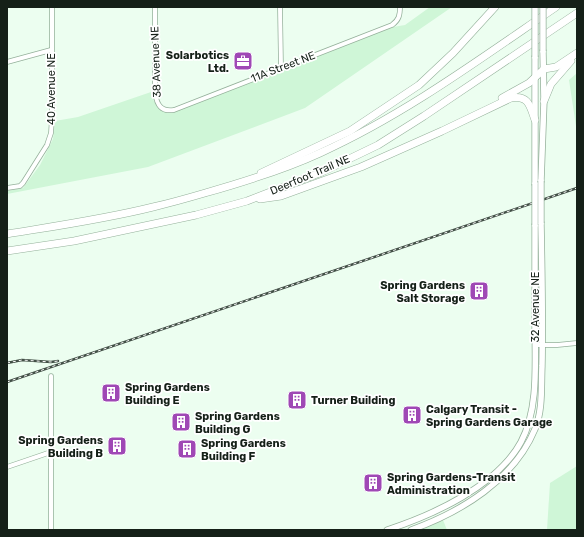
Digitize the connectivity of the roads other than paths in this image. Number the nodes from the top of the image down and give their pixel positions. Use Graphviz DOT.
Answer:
graph roads {
  1 [pos="52,7"];
  2 [pos="155,7"];
  3 [pos="280,7"];
  4 [pos="400,7"];
  5 [pos="495,7"];
  6 [pos="535,7"];
  7 [pos="543,7"];
  8 [pos="556,7"];
  9 [pos="577,14"];
  10 [pos="51,50"];
  11 [pos="577,54"];
  12 [pos="7,62"];
  13 [pos="281,68"];
  14 [pos="544,69"];
  15 [pos="534,78"];
  16 [pos="544,102"];
  17 [pos="167,111"];
  18 [pos="535,120"];
  19 [pos="442,131"];
  20 [pos="244,182"];
  21 [pos="7,188"];
  22 [pos="247,201"];
  23 [pos="538,224"];
  24 [pos="7,234"];
  25 [pos="52,245"];
  26 [pos="7,251"];
  27 [pos="7,255"];
  28 [pos="577,343"];
  29 [pos="535,345"];
  30 [pos="542,345"];
  31 [pos="51,376"];
  32 [pos="51,452"];
  33 [pos="7,467"];
  34 [pos="51,530"];
  35 [pos="387,530"];
  36 [pos="411,530"];
  1 -- 10 [label="street, 40 Avenue NE"];
  2 -- 17 [label="street, 38 Avenue NE"];
  3 -- 13 [label="street"];
  4 -- 13 [label="street, 11A Street NE"];
  5 -- 20 [label="highway"];
  6 -- 15 [label="main road, 32 Avenue NE, bridge"];
  7 -- 14 [label="main road, 32 Avenue NE, bridge"];
  8 -- 20 [label="highway, Deerfoot Trail NE"];
  9 -- 22 [label="highway, Deerfoot Trail NE"];
  10 -- 12 [label="street"];
  10 -- 21 [label="street, 40 Avenue NE"];
  11 -- 14 [label="highway"];
  11 -- 16 [label="highway"];
  13 -- 17 [label="street, 11A Street NE"];
  14 -- 15 [label="highway"];
  14 -- 16 [label="main road, 32 Avenue NE"];
  15 -- 18 [label="main road, 32 Avenue NE"];
  15 -- 19 [label="highway"];
  16 -- 23 [label="main road, 32 Avenue NE, bridge"];
  18 -- 19 [label="highway"];
  18 -- 23 [label="main road, 32 Avenue NE, bridge"];
  19 -- 22 [label="highway"];
  20 -- 24 [label="highway, Deerfoot Trail NE"];
  22 -- 25 [label="highway, Deerfoot Trail NE"];
  23 -- 29 [label="main road, 32 Avenue NE"];
  23 -- 30 [label="main road, 32 Avenue NE"];
  25 -- 26 [label="highway, Deerfoot Trail NE"];
  25 -- 27 [label="highway"];
  28 -- 30 [label="street"];
  29 -- 30 [label="street"];
  29 -- 35 [label="main road, 32 Avenue NE"];
  30 -- 36 [label="main road, 32 Avenue NE"];
  31 -- 32 [label="street"];
  32 -- 33 [label="street"];
  32 -- 34 [label="street"];
}
